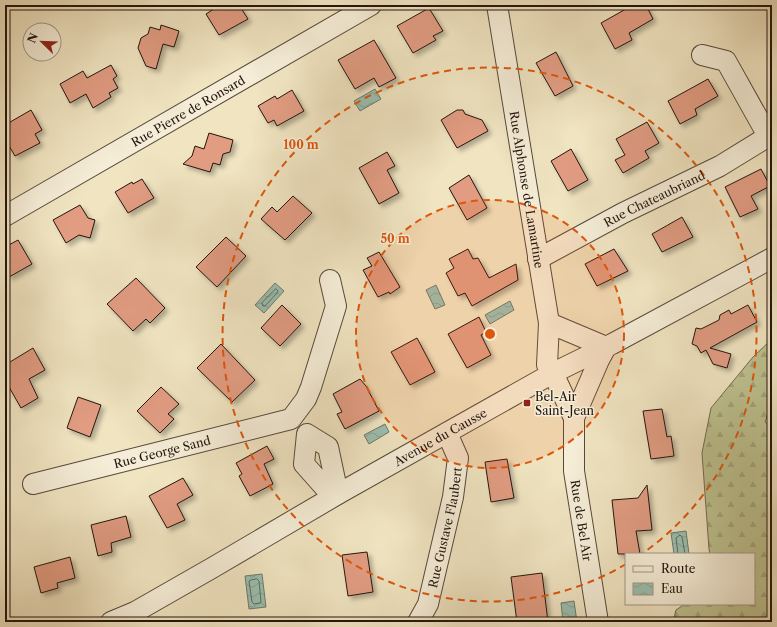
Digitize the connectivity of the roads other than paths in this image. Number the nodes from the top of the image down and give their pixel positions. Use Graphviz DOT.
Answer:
graph roads {
  1 [pos="371,5"];
  2 [pos="497,5"];
  3 [pos="702,55"];
  4 [pos="770,135"];
  5 [pos="5,216"];
  6 [pos="772,258"];
  7 [pos="538,259"];
  8 [pos="330,280"];
  9 [pos="549,323"];
  10 [pos="606,347"];
  11 [pos="553,373"];
  12 [pos="574,418"];
  13 [pos="291,419"];
  14 [pos="447,433"];
  15 [pos="307,434"];
  16 [pos="33,484"];
  17 [pos="338,494"];
  18 [pos="134,617"];
  19 [pos="112,622"];
  20 [pos="418,622"];
  21 [pos="598,622"];
  1 -- 5 [label="street, Rue Pierre de Ronsard"];
  2 -- 7 [label="street, Rue Alphonse de Lamartine"];
  3 -- 4 [label="street, Rue Chateaubriand"];
  4 -- 7 [label="street, Rue Chateaubriand"];
  6 -- 10 [label="street, Avenue du Causse"];
  7 -- 9 [label="street, Rue Alphonse de Lamartine"];
  8 -- 13 [label="street"];
  9 -- 10 [label="street"];
  9 -- 11 [label="street, Rue Alphonse de Lamartine"];
  10 -- 11 [label="street, Avenue du Causse"];
  10 -- 12 [label="street, Rue de Bel Air"];
  11 -- 12 [label="street, Rue de Bel Air"];
  11 -- 14 [label="street, Avenue du Causse"];
  12 -- 21 [label="street, Rue de Bel Air"];
  13 -- 15 [label="street"];
  13 -- 16 [label="street, Rue George Sand"];
  14 -- 17 [label="street, Avenue du Causse"];
  14 -- 20 [label="street, Rue Gustave Flaubert"];
  15 -- 17 [label="street"];
  15 -- 17 [label="street"];
  17 -- 18 [label="street, Avenue du Causse"];
  18 -- 19 [label="street, Avenue du Causse"];
}
